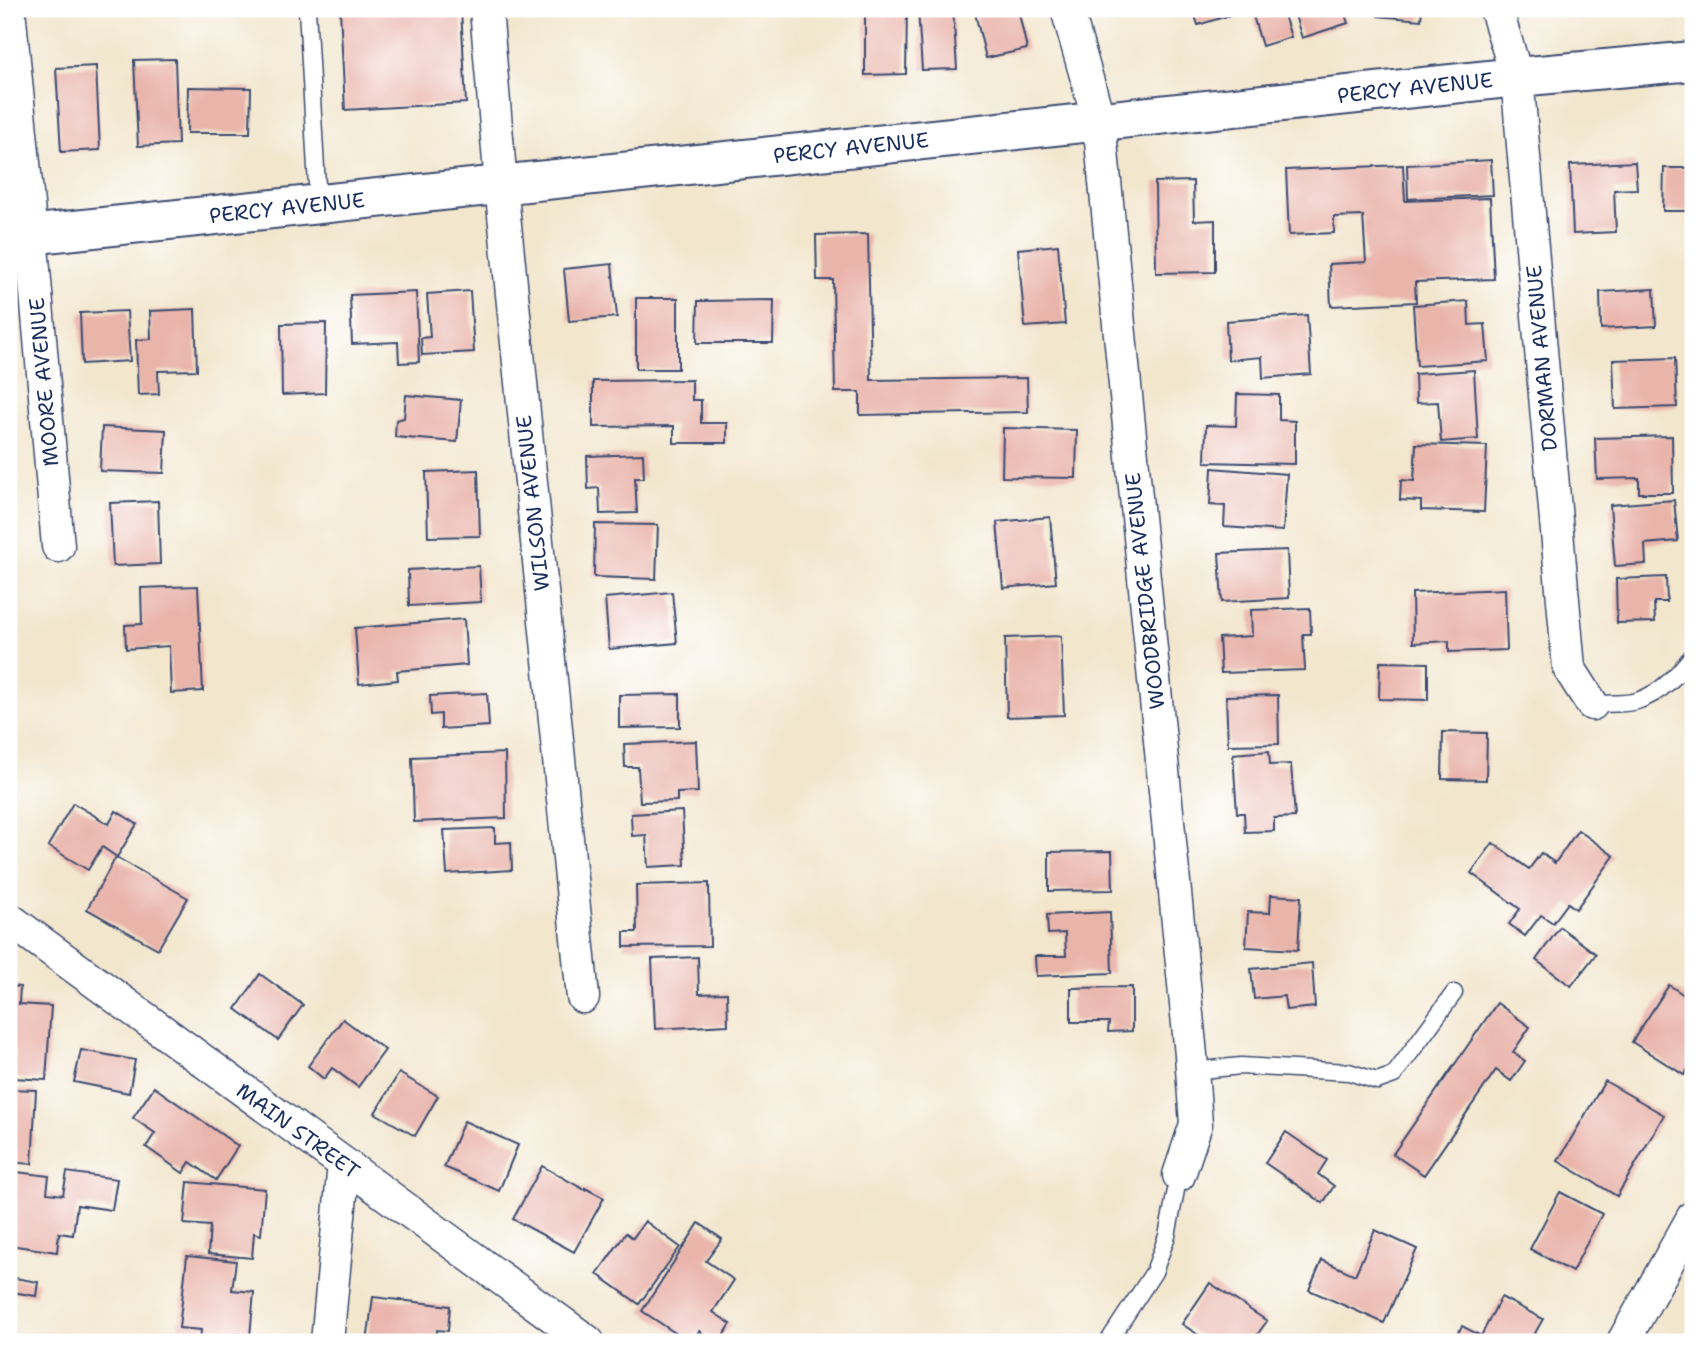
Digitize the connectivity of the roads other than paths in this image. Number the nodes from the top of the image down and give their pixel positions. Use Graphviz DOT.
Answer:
graph roads {
  1 [pos="9,9"];
  2 [pos="307,9"];
  3 [pos="486,9"];
  4 [pos="1067,9"];
  5 [pos="1496,9"];
  6 [pos="1693,61"];
  7 [pos="1517,77"];
  8 [pos="1099,121"];
  9 [pos="501,185"];
  10 [pos="318,204"];
  11 [pos="20,236"];
  12 [pos="58,546"];
  13 [pos="1693,655"];
  14 [pos="1592,704"];
  15 [pos="9,919"];
  16 [pos="1454,993"];
  17 [pos="583,997"];
  18 [pos="1192,1070"];
  19 [pos="344,1164"];
  20 [pos="1179,1175"];
  21 [pos="1693,1217"];
  22 [pos="327,1342"];
  23 [pos="587,1342"];
  24 [pos="1108,1342"];
  25 [pos="1623,1342"];
  1 -- 11 [label="street, MOORE AVENUE"];
  2 -- 10 [label="lane"];
  3 -- 9 [label="street, WILSON AVENUE"];
  4 -- 8 [label="street, WOODBRIDGE AVENUE"];
  5 -- 7 [label="street, DORMAN AVENUE"];
  6 -- 7 [label="street, PERCY AVENUE"];
  7 -- 8 [label="street, PERCY AVENUE"];
  7 -- 14 [label="street, DORMAN AVENUE"];
  8 -- 9 [label="street, PERCY AVENUE"];
  8 -- 18 [label="street, WOODBRIDGE AVENUE"];
  9 -- 10 [label="street, PERCY AVENUE"];
  9 -- 17 [label="street, WILSON AVENUE"];
  10 -- 11 [label="street, PERCY AVENUE"];
  11 -- 12 [label="street, MOORE AVENUE"];
  13 -- 14 [label="lane"];
  15 -- 19 [label="street, MAIN STREET"];
  16 -- 18 [label="lane"];
  18 -- 20 [label="street, WOODBRIDGE AVENUE"];
  19 -- 22 [label="street"];
  19 -- 23 [label="street, MAIN STREET"];
  20 -- 24 [label="lane"];
  21 -- 25 [label="street"];
}
